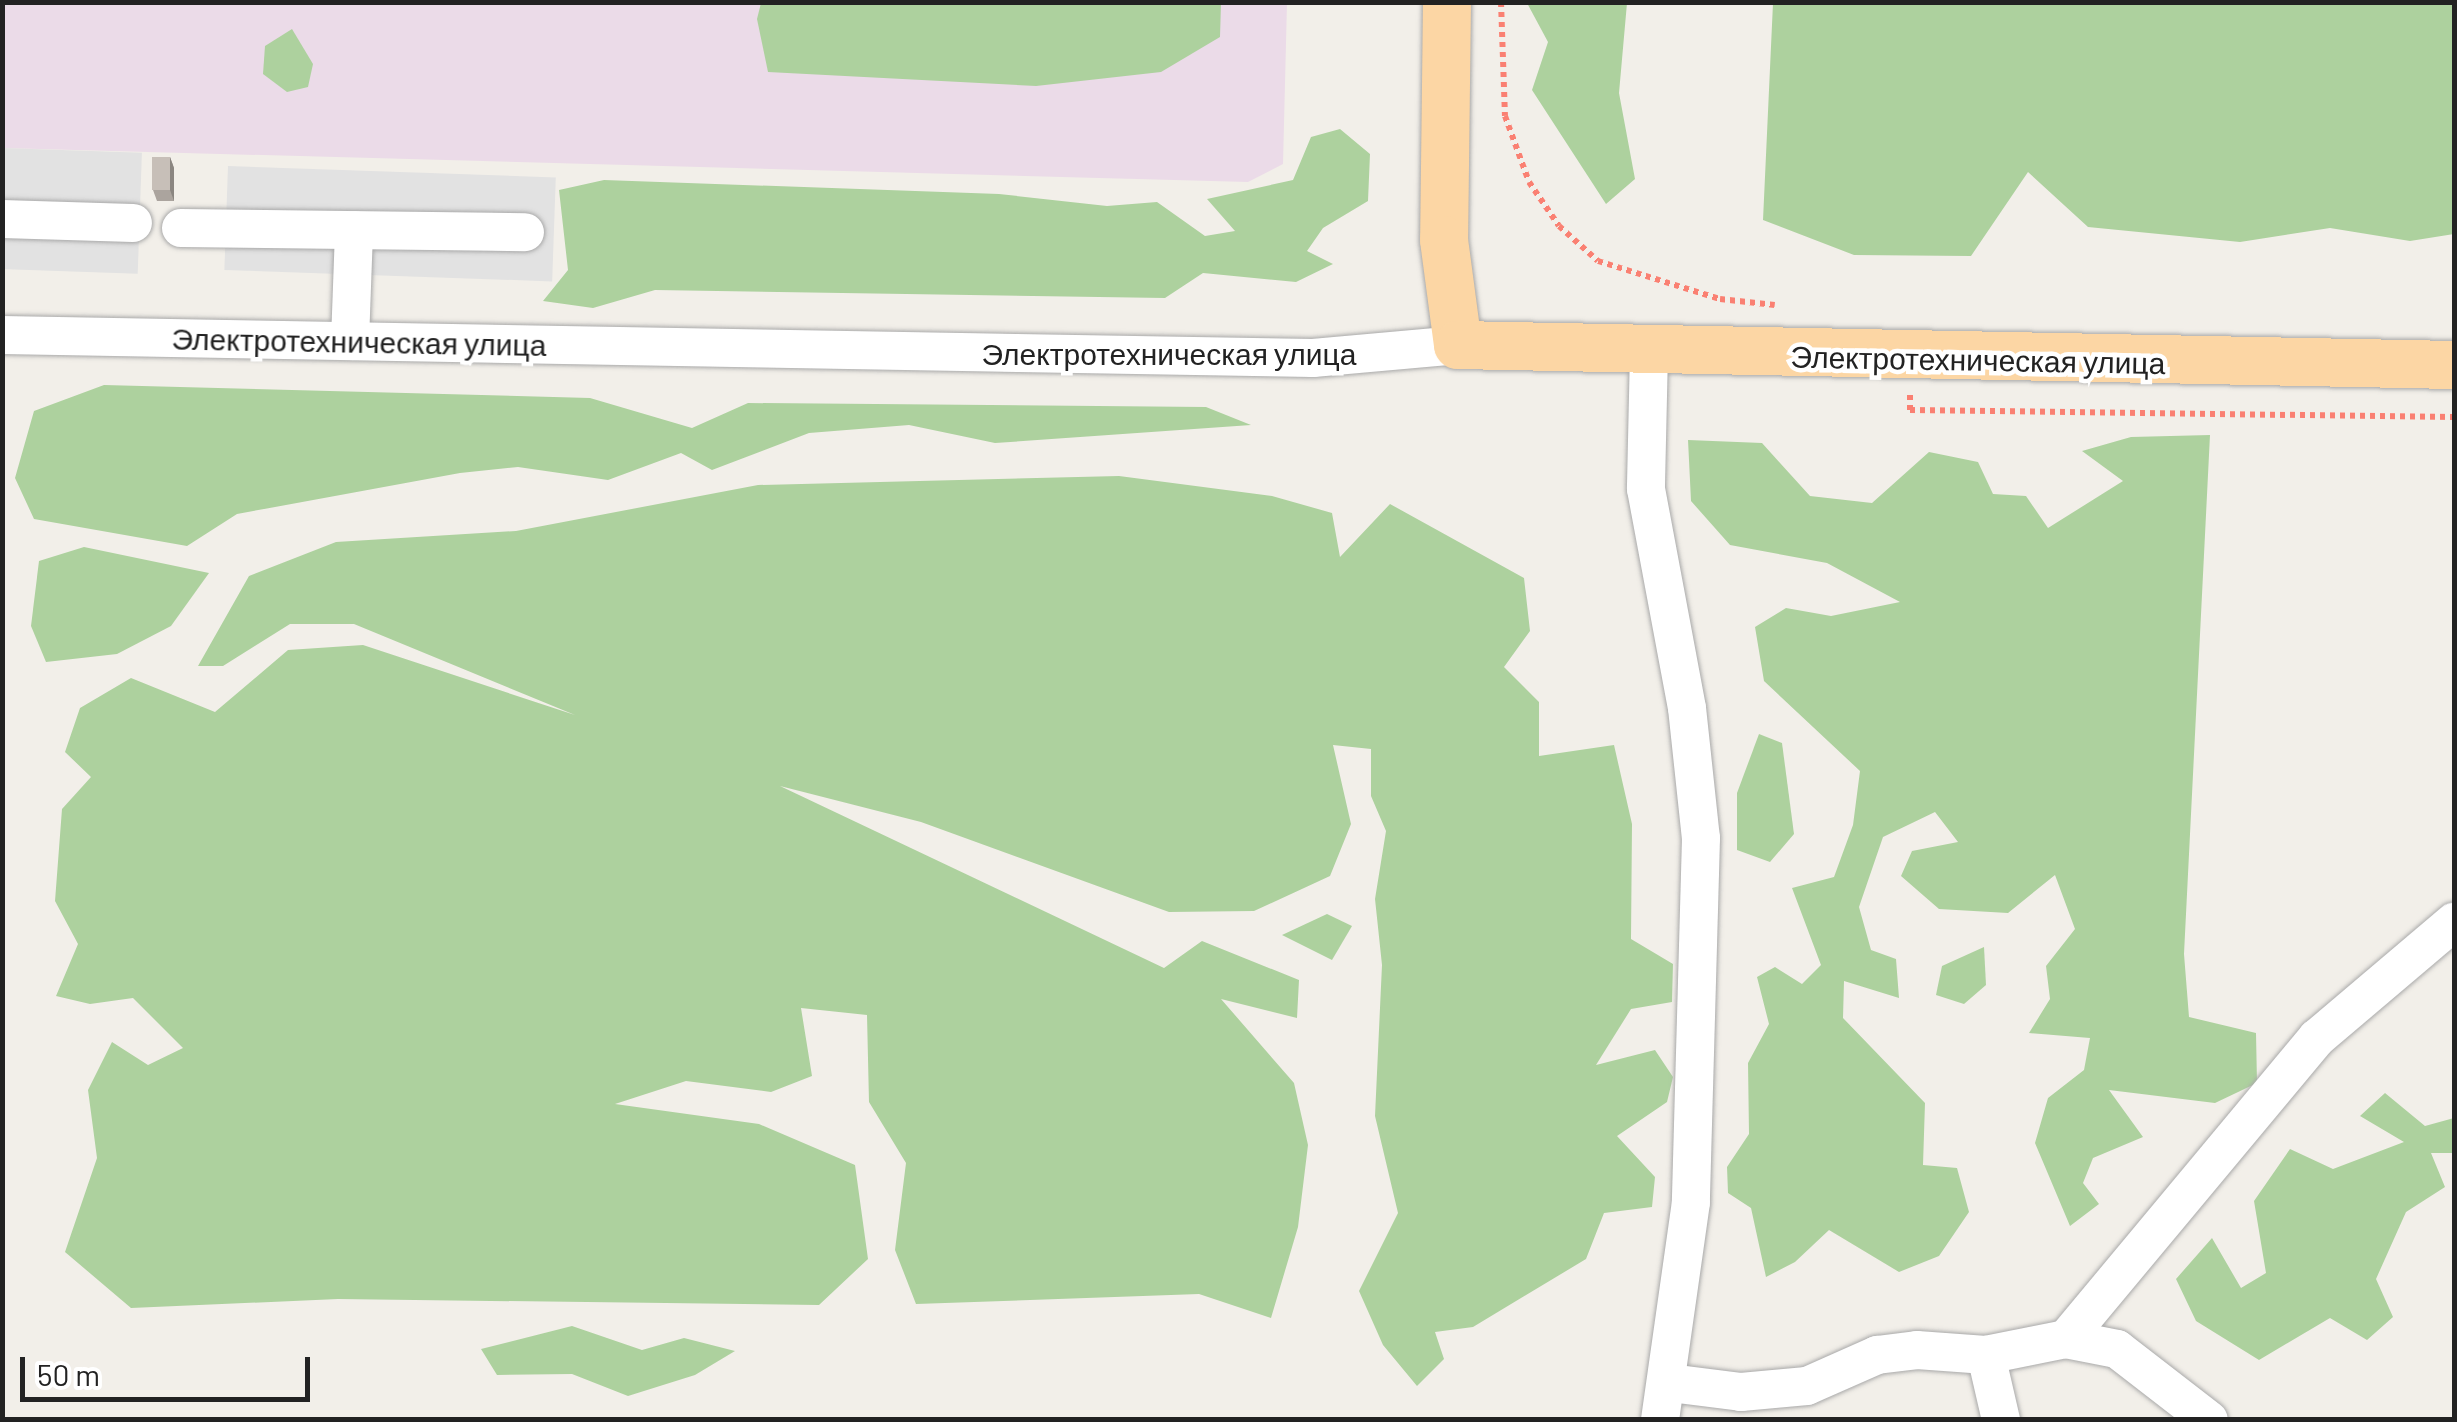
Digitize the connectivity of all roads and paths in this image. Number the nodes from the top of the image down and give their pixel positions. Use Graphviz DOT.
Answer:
graph roads {
  1 [pos="1447,2"];
  2 [pos="1501,2"];
  3 [pos="2,219"];
  4 [pos="132,223"];
  5 [pos="182,228"];
  6 [pos="354,230"];
  7 [pos="525,232"];
  8 [pos="1796,307"];
  9 [pos="2,335"];
  10 [pos="350,341"];
  11 [pos="1458,345"];
  12 [pos="1649,352"];
  13 [pos="1911,359"];
  14 [pos="2454,365"];
  15 [pos="2454,417"];
  16 [pos="2454,922"];
  17 [pos="2066,1339"];
  18 [pos="1986,1356"];
  19 [pos="1670,1383"];
  20 [pos="1660,1420"];
  21 [pos="2001,1420"];
  22 [pos="2208,1420"];
  1 -- 11 [label="main road"];
  2 -- 8 [label="path"];
  3 -- 4 [label="street"];
  5 -- 6 [label="street"];
  6 -- 7 [label="street"];
  6 -- 10 [label="street"];
  9 -- 10 [label="street, Электротехническая улица"];
  10 -- 11 [label="street, Электротехническая улица"];
  11 -- 12 [label="main road, Электротехническая улица"];
  12 -- 13 [label="main road, Электротехническая улица"];
  12 -- 19 [label="street"];
  13 -- 14 [label="main road, Электротехническая улица"];
  13 -- 15 [label="path"];
  16 -- 17 [label="street"];
  17 -- 18 [label="street"];
  17 -- 22 [label="street"];
  18 -- 19 [label="street"];
  18 -- 21 [label="street"];
  19 -- 20 [label="street"];
}
